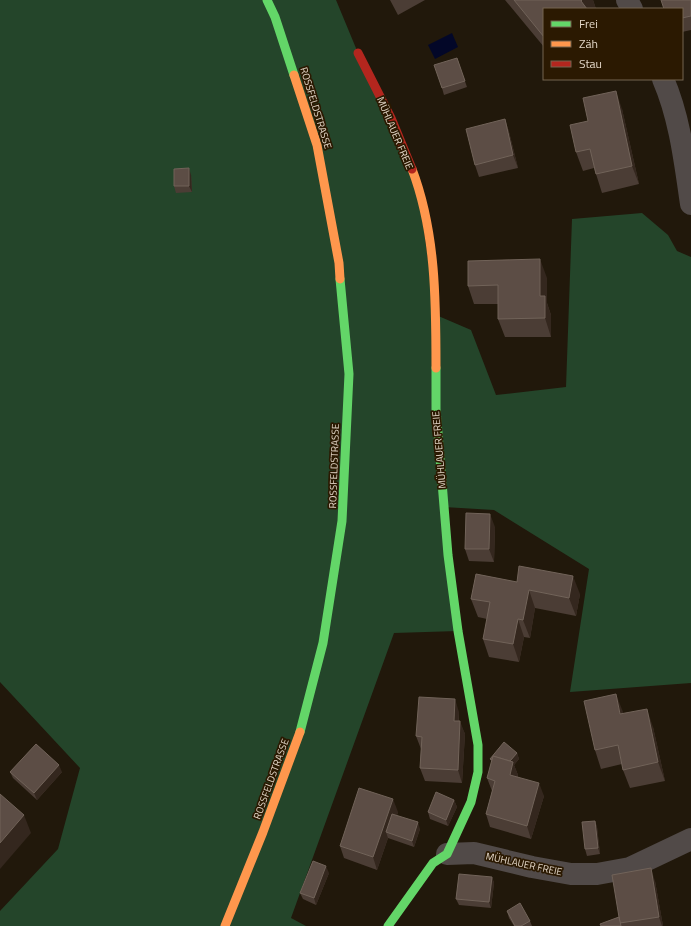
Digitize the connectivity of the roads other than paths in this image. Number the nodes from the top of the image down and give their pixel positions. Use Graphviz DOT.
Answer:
graph roads {
  1 [pos="268,0"];
  2 [pos="358,53"];
  3 [pos="664,80"];
  4 [pos="691,204"];
  5 [pos="691,839"];
  6 [pos="447,854"];
  7 [pos="225,926"];
  8 [pos="388,926"];
  1 -- 7 [label="main road, ROSSFELDSTRASSE"];
  2 -- 6 [label="main road, MÜHLAUER FREIE"];
  3 -- 4 [label="street"];
  5 -- 6 [label="street, MÜHLAUER FREIE"];
  6 -- 8 [label="main road, MÜHLAUER FREIE"];
}
